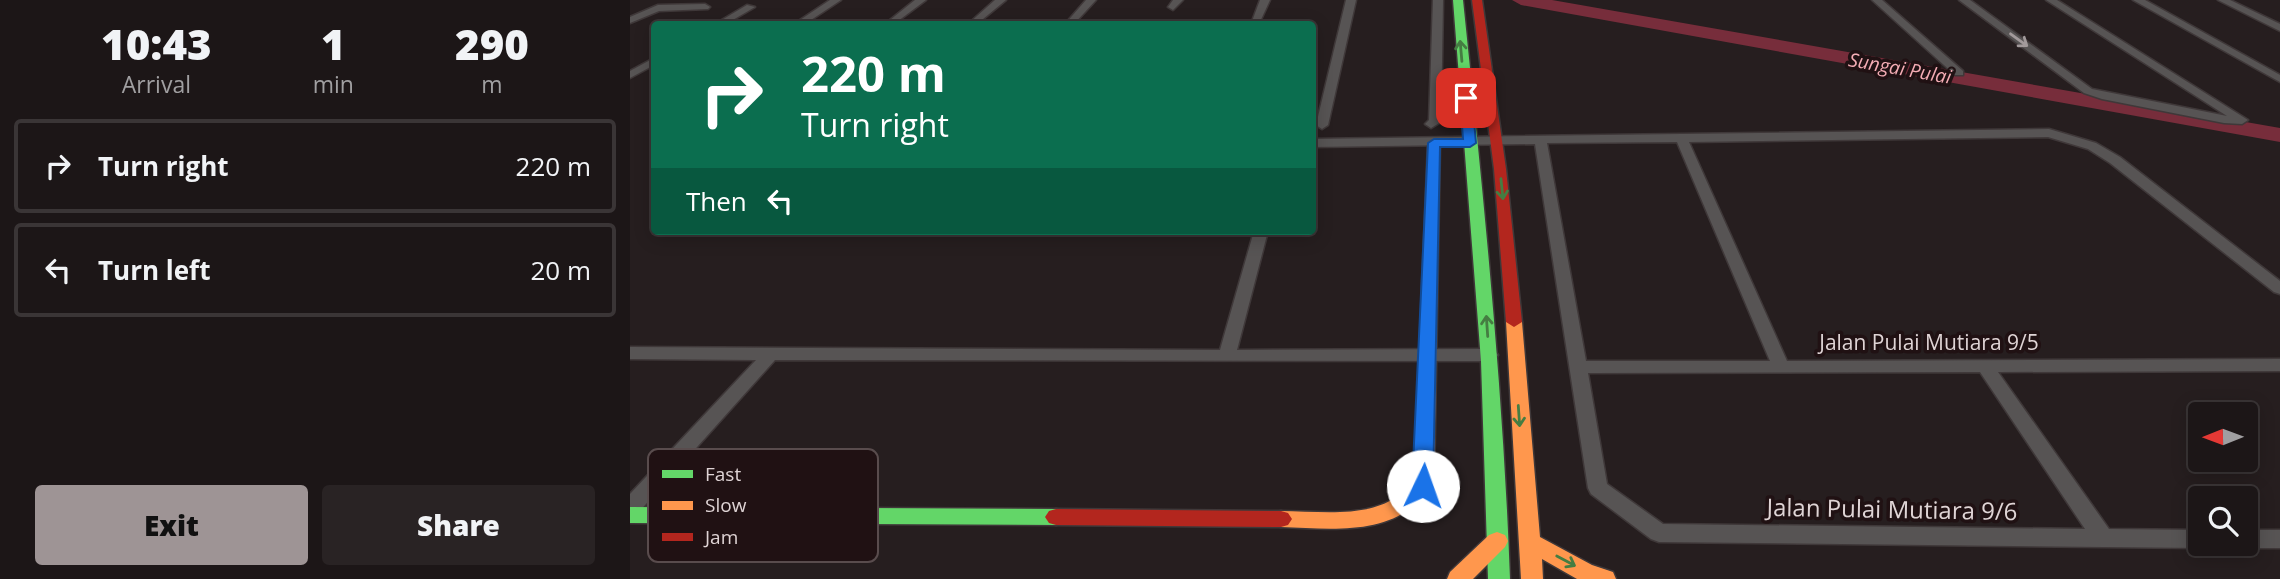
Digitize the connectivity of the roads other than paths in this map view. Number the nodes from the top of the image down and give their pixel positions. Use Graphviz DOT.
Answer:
graph roads {
  1 [pos="836,0"];
  2 [pos="921,0"];
  3 [pos="1001,0"];
  4 [pos="1091,0"];
  5 [pos="1265,0"];
  6 [pos="1351,0"];
  7 [pos="1438,0"];
  8 [pos="1458,0"];
  9 [pos="1477,0"];
  10 [pos="1877,0"];
  11 [pos="1964,0"];
  12 [pos="2051,0"];
  13 [pos="2138,0"];
  14 [pos="2223,0"];
  15 [pos="705,7"];
  16 [pos="750,7"];
  17 [pos="630,20"];
  18 [pos="725,21"];
  19 [pos="804,21"];
  20 [pos="893,21"];
  21 [pos="976,21"];
  22 [pos="1072,21"];
  23 [pos="1256,21"];
  24 [pos="2280,28"];
  25 [pos="651,63"];
  26 [pos="1959,73"];
  27 [pos="630,75"];
  28 [pos="2280,79"];
  29 [pos="1431,124"];
  30 [pos="1322,125"];
  31 [pos="1682,140"];
  32 [pos="1541,142"];
  33 [pos="1316,143"];
  34 [pos="1434,143"];
  35 [pos="1470,143"];
  36 [pos="1497,143"];
  37 [pos="1260,235"];
  38 [pos="2280,289"];
  39 [pos="630,353"];
  40 [pos="771,354"];
  41 [pos="1227,355"];
  42 [pos="1427,355"];
  43 [pos="1489,355"];
  44 [pos="2280,365"];
  45 [pos="1781,366"];
  46 [pos="1985,366"];
  47 [pos="1577,367"];
  48 [pos="684,449"];
  49 [pos="648,488"];
  50 [pos="630,508"];
  51 [pos="630,514"];
  52 [pos="648,514"];
  53 [pos="878,516"];
  54 [pos="2104,539"];
  55 [pos="2188,539"];
  56 [pos="2258,539"];
  57 [pos="2280,539"];
  58 [pos="1497,541"];
  59 [pos="1528,541"];
  60 [pos="1458,579"];
  61 [pos="1499,579"];
  62 [pos="1532,579"];
  63 [pos="1605,579"];
  1 -- 19 [label="street"];
  2 -- 20 [label="street"];
  3 -- 21 [label="street"];
  4 -- 22 [label="street"];
  5 -- 23 [label="street"];
  6 -- 30 [label="street"];
  7 -- 29 [label="street"];
  35 -- 8 [label="street, one-way"];
  9 -- 36 [label="street"];
  10 -- 26 [label="street"];
  11 -- 12 [label="street, one-way"];
  13 -- 28 [label="street"];
  14 -- 24 [label="street"];
  15 -- 17 [label="street"];
  16 -- 18 [label="street"];
  25 -- 27 [label="street"];
  31 -- 32 [label="street"];
  31 -- 38 [label="street"];
  31 -- 45 [label="street"];
  32 -- 36 [label="street"];
  32 -- 47 [label="street"];
  33 -- 34 [label="street"];
  34 -- 35 [label="street"];
  34 -- 42 [label="street"];
  35 -- 36 [label="street"];
  43 -- 35 [label="street, one-way"];
  36 -- 59 [label="street, one-way"];
  37 -- 41 [label="street"];
  39 -- 40 [label="street"];
  40 -- 41 [label="street"];
  40 -- 48 [label="street"];
  41 -- 42 [label="street"];
  42 -- 43 [label="street"];
  42 -- 53 [label="street"];
  43 -- 58 [label="street"];
  44 -- 46 [label="street, Jalan Pulai Mutiara 9/5"];
  45 -- 46 [label="street, Jalan Pulai Mutiara 9/5"];
  45 -- 47 [label="street, Jalan Pulai Mutiara 9/5"];
  46 -- 54 [label="street"];
  47 -- 54 [label="street, Jalan Pulai Mutiara 9/6"];
  49 -- 50 [label="street"];
  51 -- 52 [label="street"];
  54 -- 55 [label="street, Jalan Pulai Mutiara 9/6"];
  56 -- 57 [label="street"];
  58 -- 60 [label="street"];
  58 -- 61 [label="street"];
  59 -- 62 [label="street"];
  59 -- 63 [label="street, one-way"];
}
